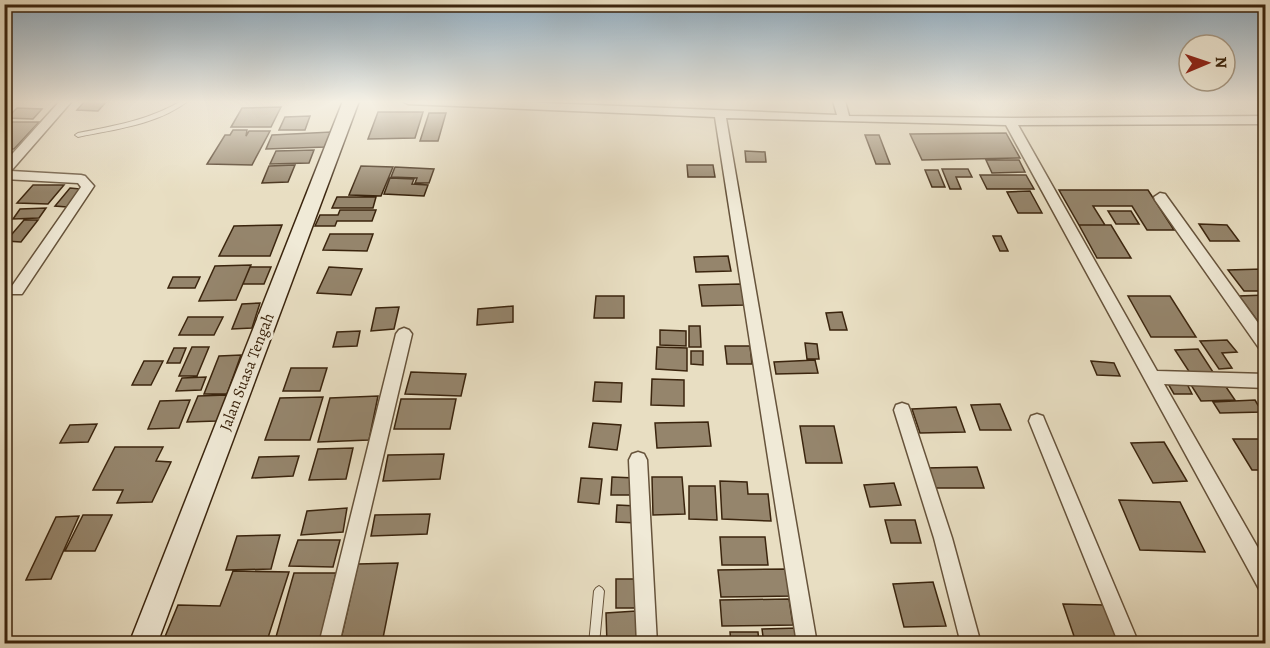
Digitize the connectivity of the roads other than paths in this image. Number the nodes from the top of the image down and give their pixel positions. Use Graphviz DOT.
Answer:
graph roads {
  1 [pos="40,131"];
  2 [pos="96,131"];
  3 [pos="339,131"];
  4 [pos="723,131"];
  5 [pos="1015,131"];
  6 [pos="78,135"];
  7 [pos="4,173"];
  8 [pos="1160,196"];
  9 [pos="17,290"];
  10 [pos="404,334"];
  11 [pos="1266,347"];
  12 [pos="1152,377"];
  13 [pos="1266,381"];
  14 [pos="902,410"];
  15 [pos="1037,421"];
  16 [pos="638,460"];
  17 [pos="1266,582"];
  18 [pos="599,591"];
  19 [pos="143,644"];
  20 [pos="329,644"];
  21 [pos="594,644"];
  22 [pos="647,644"];
  23 [pos="807,644"];
  24 [pos="971,644"];
  25 [pos="1129,644"];
  1 -- 7 [label="street"];
  2 -- 6 [label="lane"];
  3 -- 19 [label="street, Jalan Suasa Tengah"];
  4 -- 23 [label="street"];
  5 -- 12 [label="street"];
  7 -- 9 [label="street"];
  8 -- 11 [label="street"];
  10 -- 20 [label="street"];
  12 -- 13 [label="street"];
  12 -- 17 [label="street"];
  14 -- 24 [label="street"];
  15 -- 25 [label="street"];
  16 -- 22 [label="street"];
  18 -- 21 [label="lane"];
}
